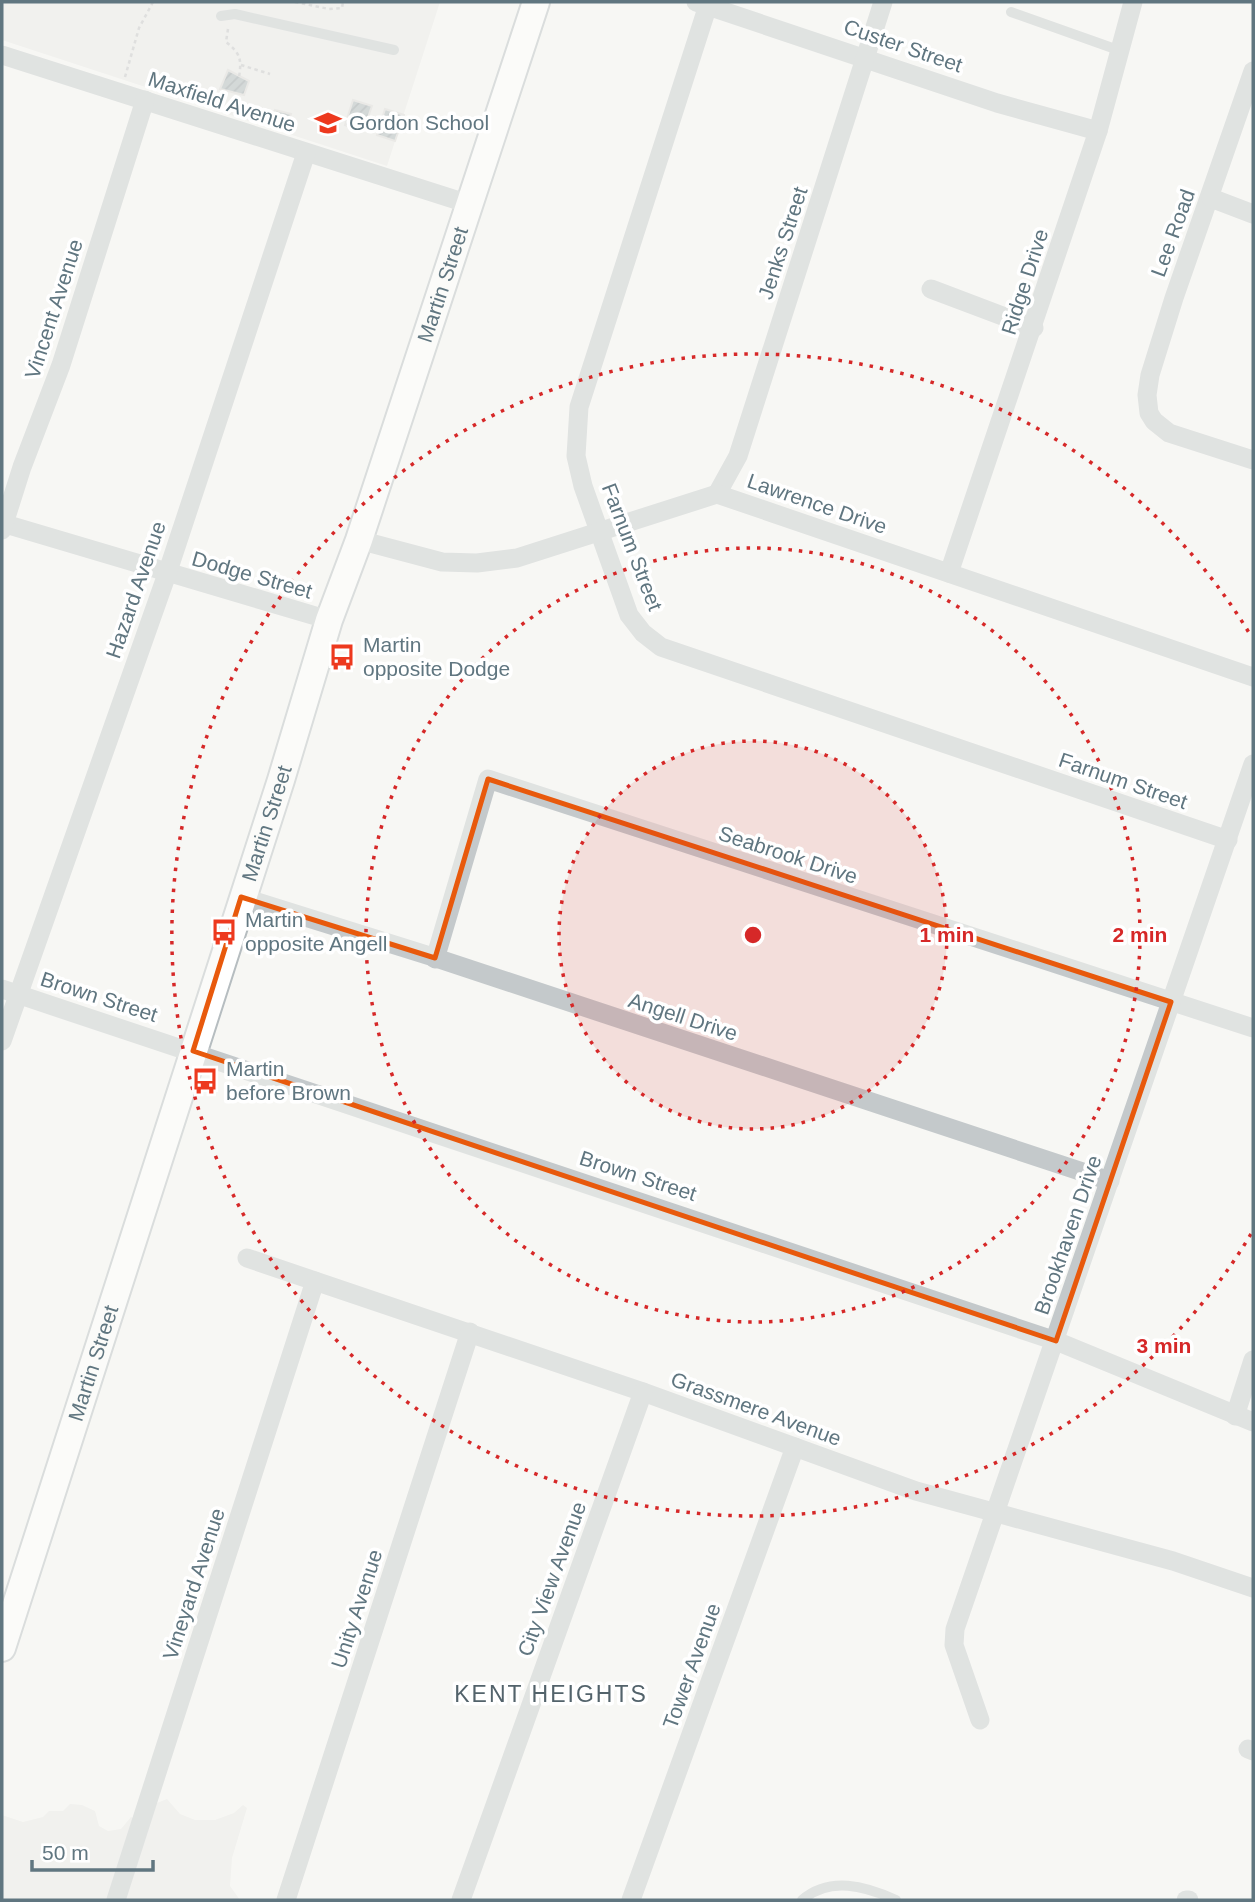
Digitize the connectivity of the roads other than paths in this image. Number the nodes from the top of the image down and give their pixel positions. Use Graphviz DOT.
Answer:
graph roads {
  1 [pos="536,2"];
  2 [pos="883,2"];
  3 [pos="1133,2"];
  4 [pos="704,3"];
  5 [pos="1011,12"];
  6 [pos="225,15"];
  7 [pos="394,50"];
  8 [pos="1122,51"];
  9 [pos="2,55"];
  10 [pos="867,57"];
  11 [pos="1253,71"];
  12 [pos="136,98"];
  13 [pos="1098,131"];
  14 [pos="306,153"];
  15 [pos="1211,198"];
  16 [pos="469,204"];
  17 [pos="1253,214"];
  18 [pos="931,289"];
  19 [pos="1034,328"];
  20 [pos="1252,457"];
  21 [pos="717,494"];
  22 [pos="3,526"];
  23 [pos="600,532"];
  24 [pos="359,540"];
  25 [pos="949,573"];
  26 [pos="167,574"];
  27 [pos="329,620"];
  28 [pos="1253,677"];
  29 [pos="1253,764"];
  30 [pos="1228,840"];
  31 [pos="241,897"];
  32 [pos="435,959"];
  33 [pos="9,992"];
  34 [pos="1171,1002"];
  35 [pos="1253,1028"];
  36 [pos="2,1041"];
  37 [pos="192,1051"];
  38 [pos="1110,1181"];
  39 [pos="247,1258"];
  40 [pos="315,1281"];
  41 [pos="470,1332"];
  42 [pos="1055,1340"];
  43 [pos="1253,1360"];
  44 [pos="643,1392"];
  45 [pos="1244,1419"];
  46 [pos="795,1447"];
  47 [pos="996,1515"];
  48 [pos="1253,1588"];
  49 [pos="2,1648"];
  50 [pos="980,1720"];
  51 [pos="116,1900"];
  52 [pos="286,1900"];
  53 [pos="460,1900"];
  54 [pos="631,1900"];
  55 [pos="802,1900"];
  56 [pos="896,1900"];
  1 -- 16 [label="street, Martin Street"];
  2 -- 10 [label="street, Jenks Street"];
  3 -- 8 [label="street, Ridge Drive"];
  4 -- 10 [label="street, Custer Street"];
  4 -- 23 [label="street, Farnum Street"];
  5 -- 8 [label="lane"];
  6 -- 7 [label="lane"];
  8 -- 13 [label="street, Ridge Drive"];
  9 -- 12 [label="street, Maxfield Avenue"];
  10 -- 13 [label="street, Custer Street"];
  10 -- 21 [label="street, Jenks Street"];
  11 -- 15 [label="street, Lee Road"];
  12 -- 14 [label="street, Maxfield Avenue"];
  12 -- 22 [label="street, Vincent Avenue"];
  13 -- 19 [label="street, Ridge Drive"];
  14 -- 16 [label="street, Maxfield Avenue"];
  14 -- 26 [label="street, Hazard Avenue"];
  15 -- 17 [label="street"];
  15 -- 20 [label="street, Lee Road"];
  16 -- 24 [label="street, Martin Street"];
  18 -- 19 [label="street"];
  19 -- 25 [label="street, Ridge Drive"];
  21 -- 23 [label="street, Lawrence Drive"];
  21 -- 25 [label="street, Lawrence Drive"];
  22 -- 26 [label="street, Dodge Street"];
  23 -- 24 [label="street, Lawrence Drive"];
  23 -- 30 [label="street, Farnum Street"];
  24 -- 27 [label="street, Martin Street"];
  25 -- 28 [label="street, Lawrence Drive"];
  26 -- 27 [label="street, Dodge Street"];
  26 -- 33 [label="street, Hazard Avenue"];
  27 -- 31 [label="street, Martin Street"];
  29 -- 30 [label="street, Brookhaven Drive"];
  30 -- 34 [label="street, Brookhaven Drive"];
  31 -- 32 [label="street, Angell Drive"];
  31 -- 37 [label="street, Martin Street"];
  32 -- 34 [label="street, Seabrook Drive"];
  32 -- 38 [label="street, Angell Drive"];
  33 -- 36 [label="street, Hazard Avenue"];
  33 -- 37 [label="street, Brown Street"];
  34 -- 35 [label="street, Seabrook Drive"];
  34 -- 38 [label="street, Brookhaven Drive"];
  37 -- 42 [label="street, Brown Street"];
  37 -- 49 [label="street, Martin Street"];
  38 -- 42 [label="street, Brookhaven Drive"];
  39 -- 40 [label="street, Grassmere Avenue"];
  40 -- 41 [label="street, Grassmere Avenue"];
  40 -- 51 [label="street, Vineyard Avenue"];
  41 -- 44 [label="street, Grassmere Avenue"];
  41 -- 52 [label="street, Unity Avenue"];
  42 -- 45 [label="street, Brown Street"];
  42 -- 47 [label="street, Brookhaven Drive"];
  43 -- 45 [label="street"];
  44 -- 46 [label="street, Grassmere Avenue"];
  44 -- 53 [label="street, City View Avenue"];
  46 -- 47 [label="street, Grassmere Avenue"];
  46 -- 54 [label="street, Tower Avenue"];
  47 -- 48 [label="street, Grassmere Avenue"];
  47 -- 50 [label="street, Brookhaven Drive"];
  55 -- 56 [label="lane"];
}
